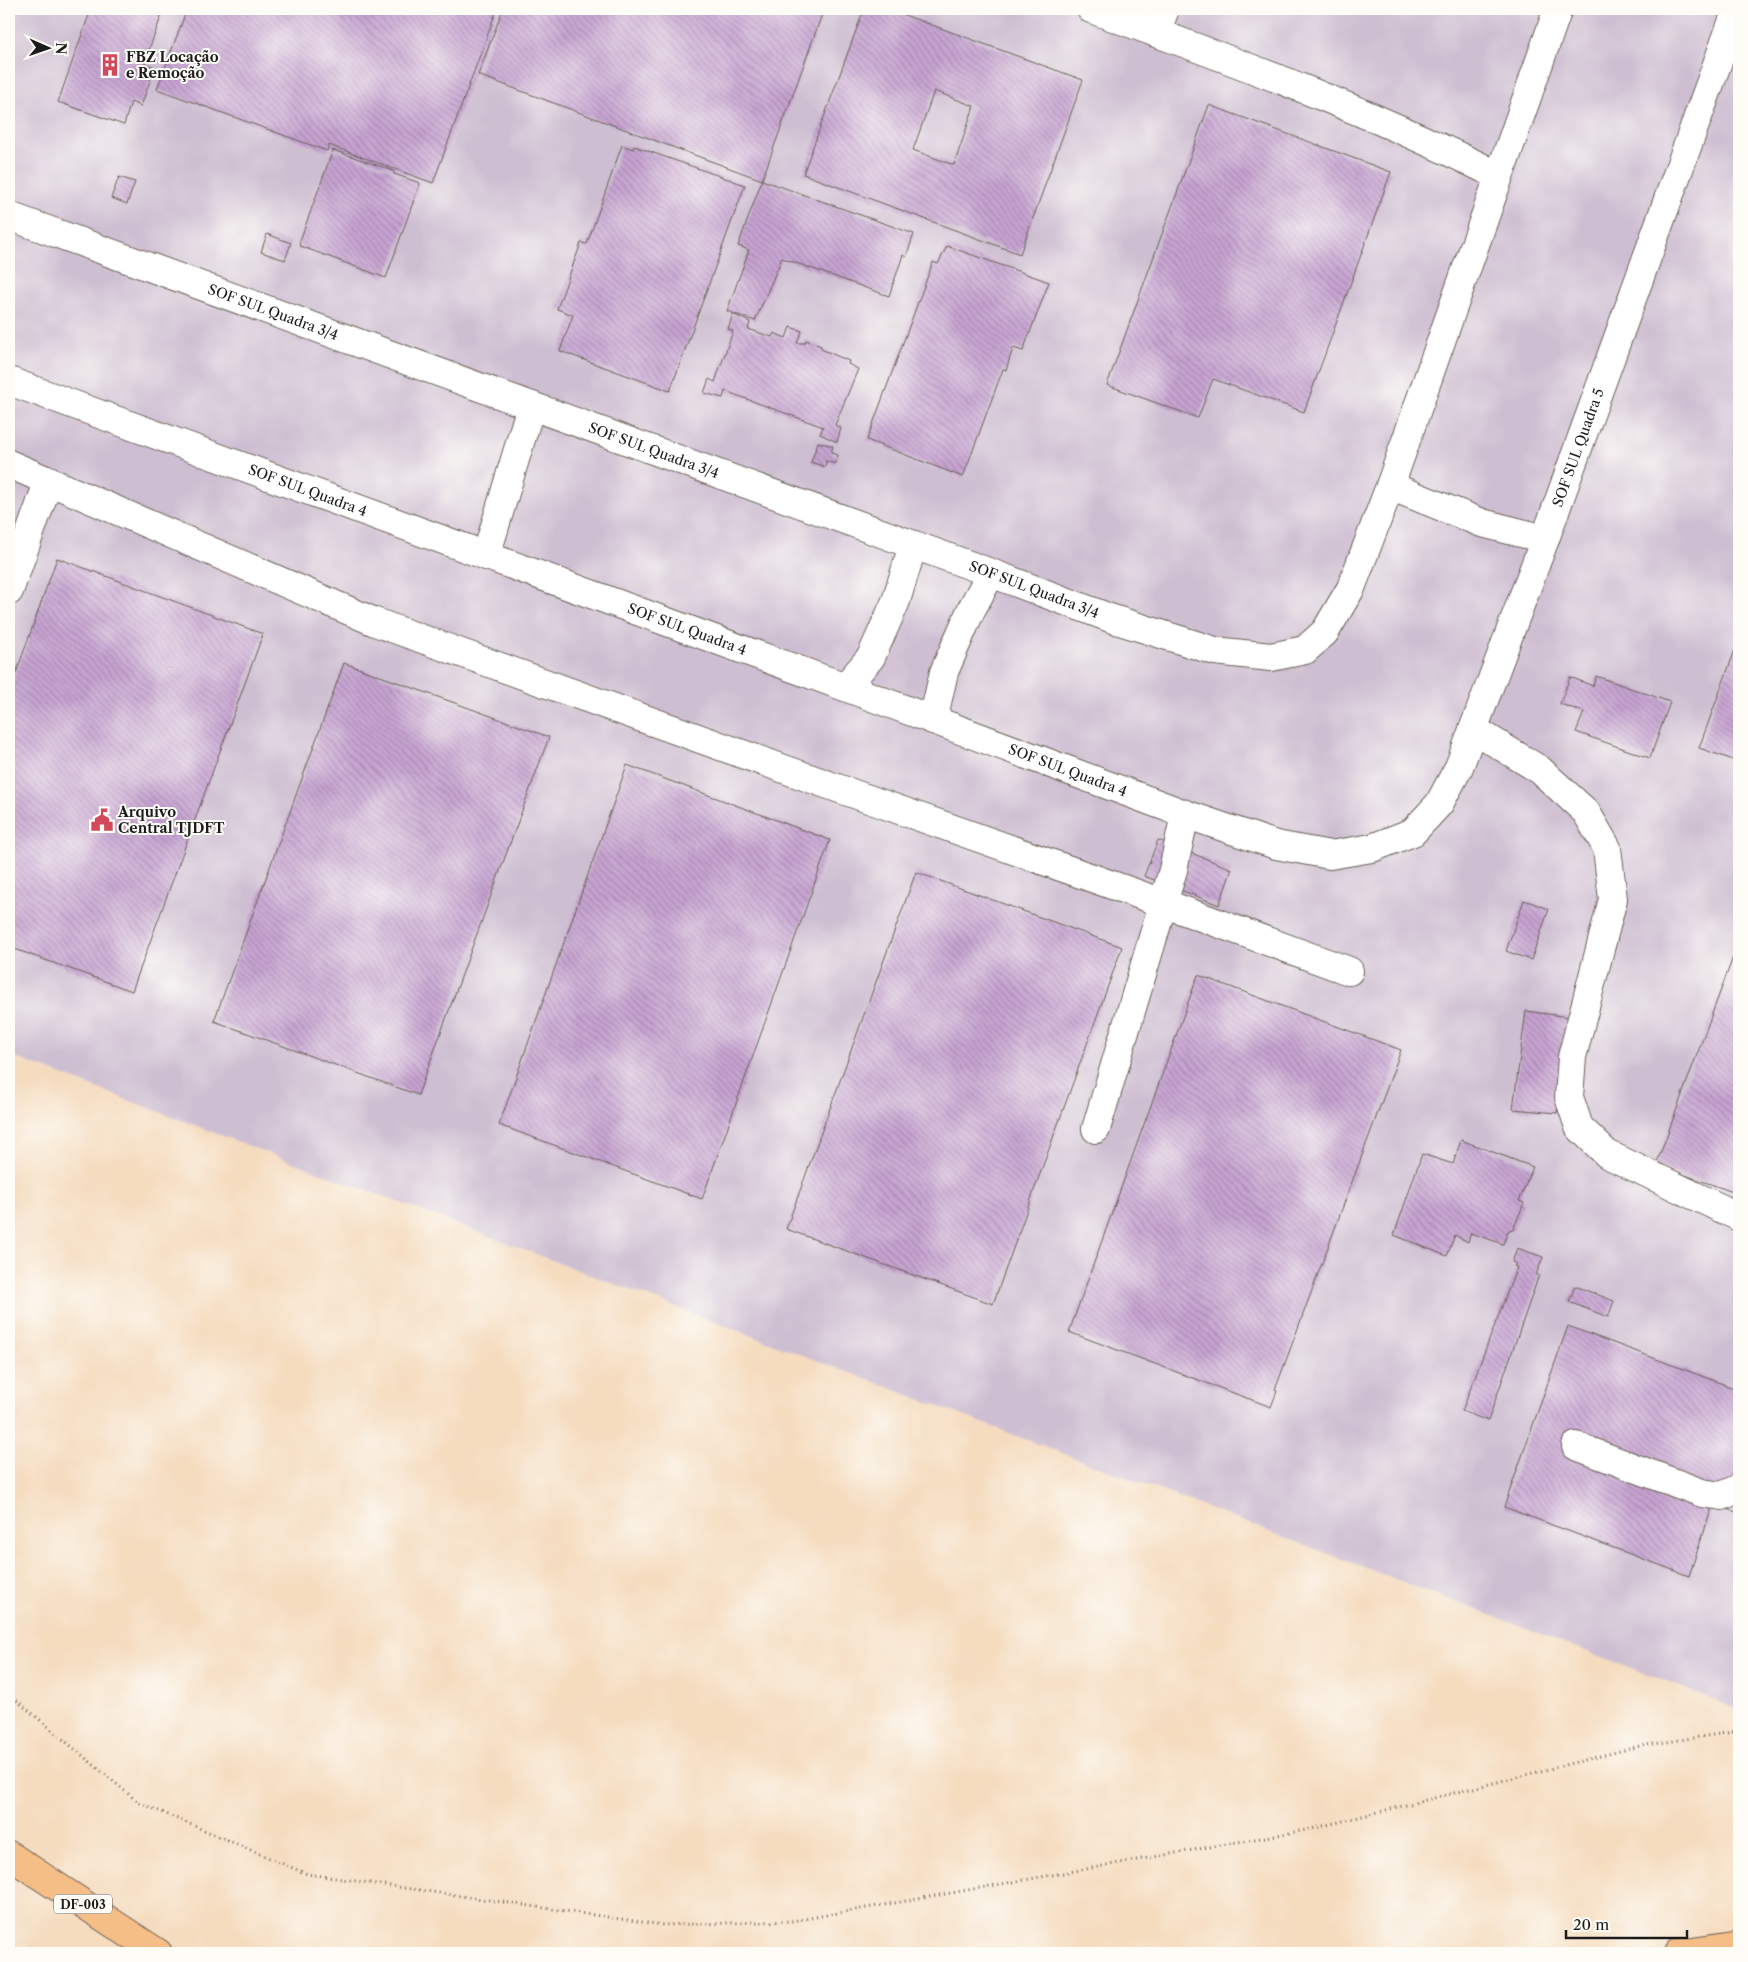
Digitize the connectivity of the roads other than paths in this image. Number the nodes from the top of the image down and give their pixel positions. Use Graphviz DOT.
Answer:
graph roads {
  1 [pos="1091,9"];
  2 [pos="1558,9"];
  3 [pos="1737,9"];
  4 [pos="1161,21"];
  5 [pos="1499,176"];
  6 [pos="9,216"];
  7 [pos="9,381"];
  8 [pos="531,406"];
  9 [pos="9,464"];
  10 [pos="49,480"];
  11 [pos="1390,486"];
  12 [pos="1545,539"];
  13 [pos="913,545"];
  14 [pos="486,556"];
  15 [pos="991,573"];
  16 [pos="9,591"];
  17 [pos="845,687"];
  18 [pos="933,720"];
  19 [pos="1473,729"];
  20 [pos="1185,814"];
  21 [pos="1372,848"];
  22 [pos="1163,903"];
  23 [pos="1349,971"];
  24 [pos="1096,1129"];
  25 [pos="1739,1217"];
  26 [pos="1576,1446"];
  27 [pos="1739,1488"];
  28 [pos="9,1855"];
  29 [pos="1739,1944"];
  30 [pos="154,1952"];
  31 [pos="1680,1953"];
  1 -- 4 [label="street"];
  2 -- 5 [label="street"];
  3 -- 12 [label="street, SOF SUL Quadra 5"];
  4 -- 5 [label="street"];
  5 -- 11 [label="street"];
  6 -- 8 [label="street, SOF SUL Quadra 3/4"];
  7 -- 14 [label="street, SOF SUL Quadra 4"];
  8 -- 13 [label="street, SOF SUL Quadra 3/4"];
  8 -- 14 [label="street"];
  9 -- 10 [label="street"];
  10 -- 16 [label="street"];
  10 -- 22 [label="street"];
  11 -- 12 [label="street"];
  11 -- 15 [label="street, SOF SUL Quadra 3/4"];
  12 -- 19 [label="street, SOF SUL Quadra 5"];
  13 -- 15 [label="street, SOF SUL Quadra 3/4"];
  13 -- 17 [label="street"];
  14 -- 17 [label="street, SOF SUL Quadra 4"];
  15 -- 18 [label="street"];
  17 -- 18 [label="street, SOF SUL Quadra 4"];
  18 -- 20 [label="street, SOF SUL Quadra 4"];
  19 -- 21 [label="street, SOF SUL Quadra 5"];
  19 -- 25 [label="street"];
  20 -- 21 [label="street, SOF SUL Quadra 4"];
  20 -- 22 [label="street"];
  22 -- 23 [label="street"];
  22 -- 24 [label="street"];
  26 -- 27 [label="street"];
  28 -- 30 [label="highway, DF-003"];
  29 -- 31 [label="highway"];
}
